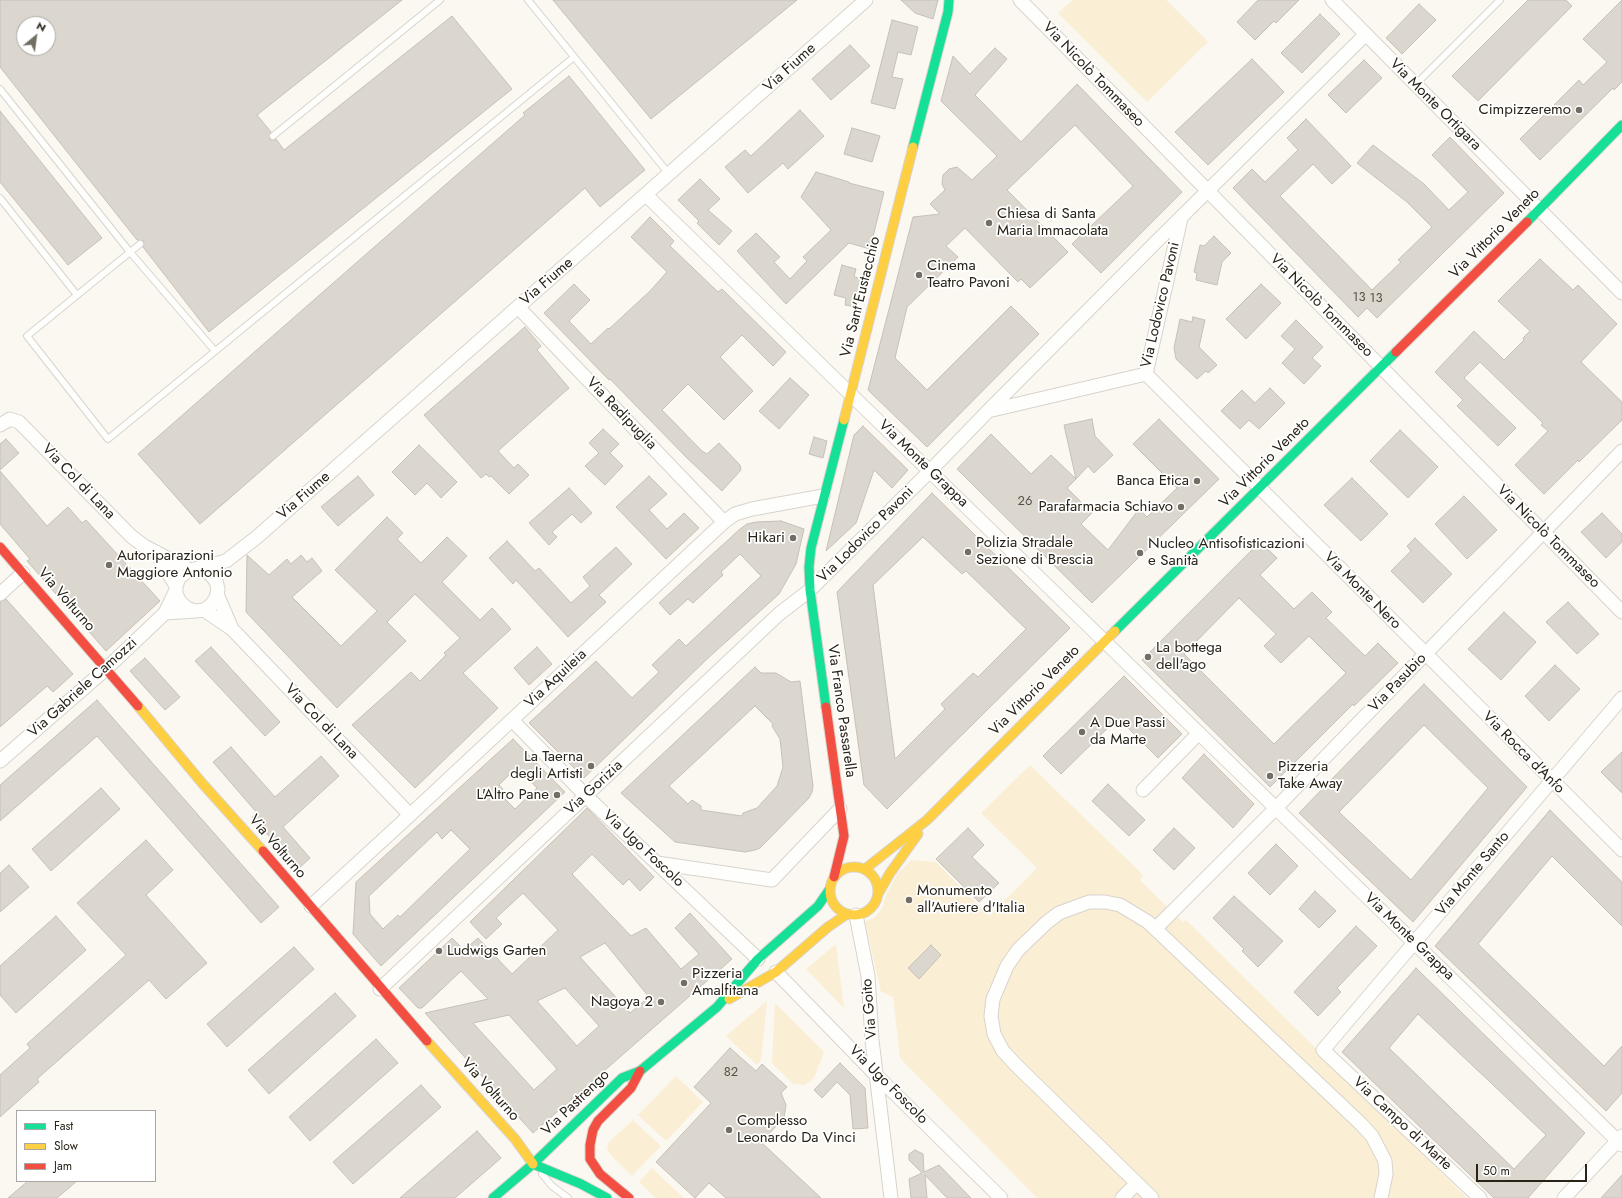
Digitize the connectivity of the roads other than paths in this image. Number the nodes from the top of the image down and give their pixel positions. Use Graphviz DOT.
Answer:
graph roads {
  1 [pos="440,0"];
  2 [pos="528,0"];
  3 [pos="866,0"];
  4 [pos="949,0"];
  5 [pos="954,0"];
  6 [pos="1020,0"];
  7 [pos="1332,0"];
  8 [pos="1500,0"];
  9 [pos="948,12"];
  10 [pos="1365,35"];
  11 [pos="574,57"];
  12 [pos="1415,85"];
  13 [pos="0,89"];
  14 [pos="1622,125"];
  15 [pos="273,136"];
  16 [pos="670,175"];
  17 [pos="1208,192"];
  18 [pos="646,195"];
  19 [pos="0,198"];
  20 [pos="1539,210"];
  21 [pos="1181,218"];
  22 [pos="140,244"];
  23 [pos="130,252"];
  24 [pos="1622,293"];
  25 [pos="77,295"];
  26 [pos="518,307"];
  27 [pos="214,351"];
  28 [pos="1381,368"];
  29 [pos="1146,374"];
  30 [pos="851,394"];
  31 [pos="988,411"];
  32 [pos="0,425"];
  33 [pos="1622,451"];
  34 [pos="930,472"];
  35 [pos="1259,489"];
  36 [pos="823,496"];
  37 [pos="724,522"];
  38 [pos="1543,534"];
  39 [pos="0,547"];
  40 [pos="156,552"];
  41 [pos="226,562"];
  42 [pos="192,570"];
  43 [pos="24,573"];
  44 [pos="176,588"];
  45 [pos="810,590"];
  46 [pos="217,592"];
  47 [pos="0,594"];
  48 [pos="199,610"];
  49 [pos="1622,612"];
  50 [pos="165,614"];
  51 [pos="232,629"];
  52 [pos="1105,641"];
  53 [pos="1425,654"];
  54 [pos="107,668"];
  55 [pos="1622,698"];
  56 [pos="512,720"];
  57 [pos="1199,733"];
  58 [pos="0,761"];
  59 [pos="1552,782"];
  60 [pos="1143,790"];
  61 [pos="586,796"];
  62 [pos="1276,808"];
  63 [pos="840,809"];
  64 [pos="410,815"];
  65 [pos="928,820"];
  66 [pos="844,836"];
  67 [pos="1622,850"];
  68 [pos="657,863"];
  69 [pos="862,868"];
  70 [pos="834,877"];
  71 [pos="829,890"];
  72 [pos="878,894"];
  73 [pos="310,906"];
  74 [pos="852,915"];
  75 [pos="1155,928"];
  76 [pos="1415,943"];
  77 [pos="758,959"];
  78 [pos="776,972"];
  79 [pos="380,989"];
  80 [pos="717,1007"];
  81 [pos="1324,1050"];
  82 [pos="640,1071"];
  83 [pos="876,1075"];
  84 [pos="1621,1141"];
  85 [pos="533,1164"];
  86 [pos="1136,1183"];
  87 [pos="493,1198"];
  88 [pos="568,1198"];
  89 [pos="607,1198"];
  90 [pos="629,1198"];
  91 [pos="891,1198"];
  92 [pos="1001,1198"];
  93 [pos="1122,1198"];
  94 [pos="1152,1198"];
  95 [pos="1380,1198"];
  96 [pos="1480,1198"];
  97 [pos="1564,1198"];
  1 -- 15 [label="lane"];
  2 -- 11 [label="lane"];
  3 -- 16 [label="street, Via Fiume"];
  4 -- 9 [label="street, Via Sant'Eustacchio"];
  5 -- 9 [label="street, Via Sant'Eustacchio"];
  6 -- 17 [label="street, Via Nicolò Tommaseo"];
  7 -- 10 [label="street, Via Monte Ortigara"];
  8 -- 12 [label="lane"];
  9 -- 30 [label="street, Via Sant'Eustacchio"];
  10 -- 12 [label="street, Via Monte Ortigara"];
  10 -- 17 [label="street, Via Lodovico Pavoni"];
  11 -- 16 [label="lane"];
  11 -- 27 [label="lane"];
  12 -- 20 [label="street, Via Monte Ortigara"];
  13 -- 23 [label="lane"];
  14 -- 20 [label="street, Via Vittorio Veneto"];
  16 -- 18 [label="street, Via Fiume"];
  17 -- 21 [label="street, Via Lodovico Pavoni"];
  17 -- 28 [label="street, Via Nicolò Tommaseo"];
  18 -- 26 [label="street, Via Fiume"];
  18 -- 30 [label="street, Via Monte Grappa"];
  19 -- 25 [label="lane"];
  20 -- 24 [label="street, Via Monte Ortigara"];
  20 -- 28 [label="street, Via Vittorio Veneto"];
  21 -- 29 [label="street, Via Lodovico Pavoni"];
  21 -- 31 [label="street, Via Lodovico Pavoni"];
  22 -- 23 [label="lane"];
  23 -- 25 [label="lane"];
  23 -- 27 [label="lane"];
  25 -- 27 [label="lane"];
  26 -- 37 [label="street, Via Redipuglia"];
  26 -- 41 [label="street, Via Fiume"];
  28 -- 35 [label="street, Via Vittorio Veneto"];
  28 -- 38 [label="street, Via Nicolò Tommaseo"];
  29 -- 31 [label="street, Via Lodovico Pavoni"];
  29 -- 35 [label="street, Via Monte Nero"];
  30 -- 34 [label="street, Via Monte Grappa"];
  30 -- 36 [label="street, Via Sant'Eustacchio"];
  31 -- 34 [label="street, Via Lodovico Pavoni"];
  32 -- 40 [label="street, Via Col di Lana"];
  33 -- 38 [label="street, Via Pasubio"];
  34 -- 45 [label="street, Via Lodovico Pavoni"];
  34 -- 52 [label="street, Via Monte Grappa"];
  35 -- 52 [label="street, Via Vittorio Veneto"];
  35 -- 53 [label="street, Via Monte Nero"];
  36 -- 37 [label="street, Via Aquileia"];
  36 -- 45 [label="street, Via Sant'Eustacchio"];
  37 -- 56 [label="street, Via Aquileia"];
  38 -- 49 [label="street, Via Nicolò Tommaseo"];
  38 -- 53 [label="street, Via Pasubio"];
  39 -- 43 [label="street, Via Volturno"];
  40 -- 42 [label="street, Via Col di Lana"];
  40 -- 44 [label="street, Via Col di Lana"];
  41 -- 42 [label="street, Via Fiume"];
  41 -- 46 [label="street"];
  42 -- 44 [label="street"];
  42 -- 46 [label="street"];
  43 -- 47 [label="street"];
  43 -- 54 [label="street, Via Volturno"];
  44 -- 48 [label="street"];
  44 -- 50 [label="street, Via Gabriele Camozzi"];
  45 -- 61 [label="street, Via Gorizia"];
  45 -- 63 [label="street, Via Franco Passarella"];
  46 -- 48 [label="street"];
  46 -- 51 [label="street, Via Col di Lana"];
  48 -- 50 [label="street"];
  48 -- 51 [label="street, Via Col di Lana"];
  50 -- 54 [label="street, Via Gabriele Camozzi"];
  51 -- 64 [label="street, Via Col di Lana"];
  52 -- 57 [label="street, Via Monte Grappa"];
  52 -- 65 [label="street, Via Vittorio Veneto"];
  53 -- 59 [label="street, Via Rocca d'Anfo"];
  53 -- 62 [label="street, Via Pasubio"];
  54 -- 58 [label="street, Via Gabriele Camozzi"];
  54 -- 73 [label="street, Via Volturno"];
  55 -- 59 [label="street, Via Monte Santo"];
  56 -- 61 [label="street, Via Ugo Foscolo"];
  56 -- 64 [label="street, Via Aquileia"];
  57 -- 60 [label="street"];
  57 -- 62 [label="street, Via Monte Grappa"];
  59 -- 67 [label="street, Via Rocca d'Anfo"];
  59 -- 76 [label="street, Via Monte Santo"];
  61 -- 68 [label="street, Via Ugo Foscolo"];
  61 -- 79 [label="street, Via Gorizia"];
  62 -- 75 [label="street, Via Pasubio"];
  62 -- 76 [label="street, Via Monte Grappa"];
  63 -- 66 [label="street, Via Franco Passarella"];
  63 -- 68 [label="street"];
  64 -- 73 [label="street, Via Aquileia"];
  65 -- 69 [label="street, Via Vittorio Veneto"];
  65 -- 72 [label="street, Via Vittorio Veneto"];
  66 -- 69 [label="street, Via Franco Passarella"];
  66 -- 70 [label="street, Via Franco Passarella"];
  68 -- 77 [label="street, Via Ugo Foscolo"];
  69 -- 70 [label="street"];
  69 -- 72 [label="street"];
  70 -- 71 [label="street"];
  71 -- 74 [label="street"];
  71 -- 77 [label="street, Via Pastrengo"];
  72 -- 74 [label="street"];
  73 -- 79 [label="street, Via Volturno"];
  74 -- 78 [label="street, Via Pastrengo"];
  74 -- 83 [label="street, Via Goito"];
  75 -- 86 [label="street"];
  75 -- 95 [label="street"];
  76 -- 81 [label="street, Via Monte Santo"];
  76 -- 84 [label="street, Via Monte Grappa"];
  77 -- 80 [label="street, Via Pastrengo"];
  78 -- 80 [label="street, Via Pastrengo"];
  78 -- 83 [label="street, Via Ugo Foscolo"];
  79 -- 85 [label="street, Via Volturno"];
  80 -- 82 [label="street, Via Pastrengo"];
  81 -- 96 [label="street, Via Campo di Marte"];
  82 -- 85 [label="street, Via Pastrengo"];
  82 -- 90 [label="street"];
  83 -- 91 [label="street, Via Goito"];
  83 -- 92 [label="street, Via Ugo Foscolo"];
  84 -- 97 [label="street"];
  85 -- 87 [label="street, Via Pastrengo"];
  85 -- 88 [label="lane"];
  85 -- 89 [label="street"];
  86 -- 93 [label="street"];
  86 -- 94 [label="street"];
}
